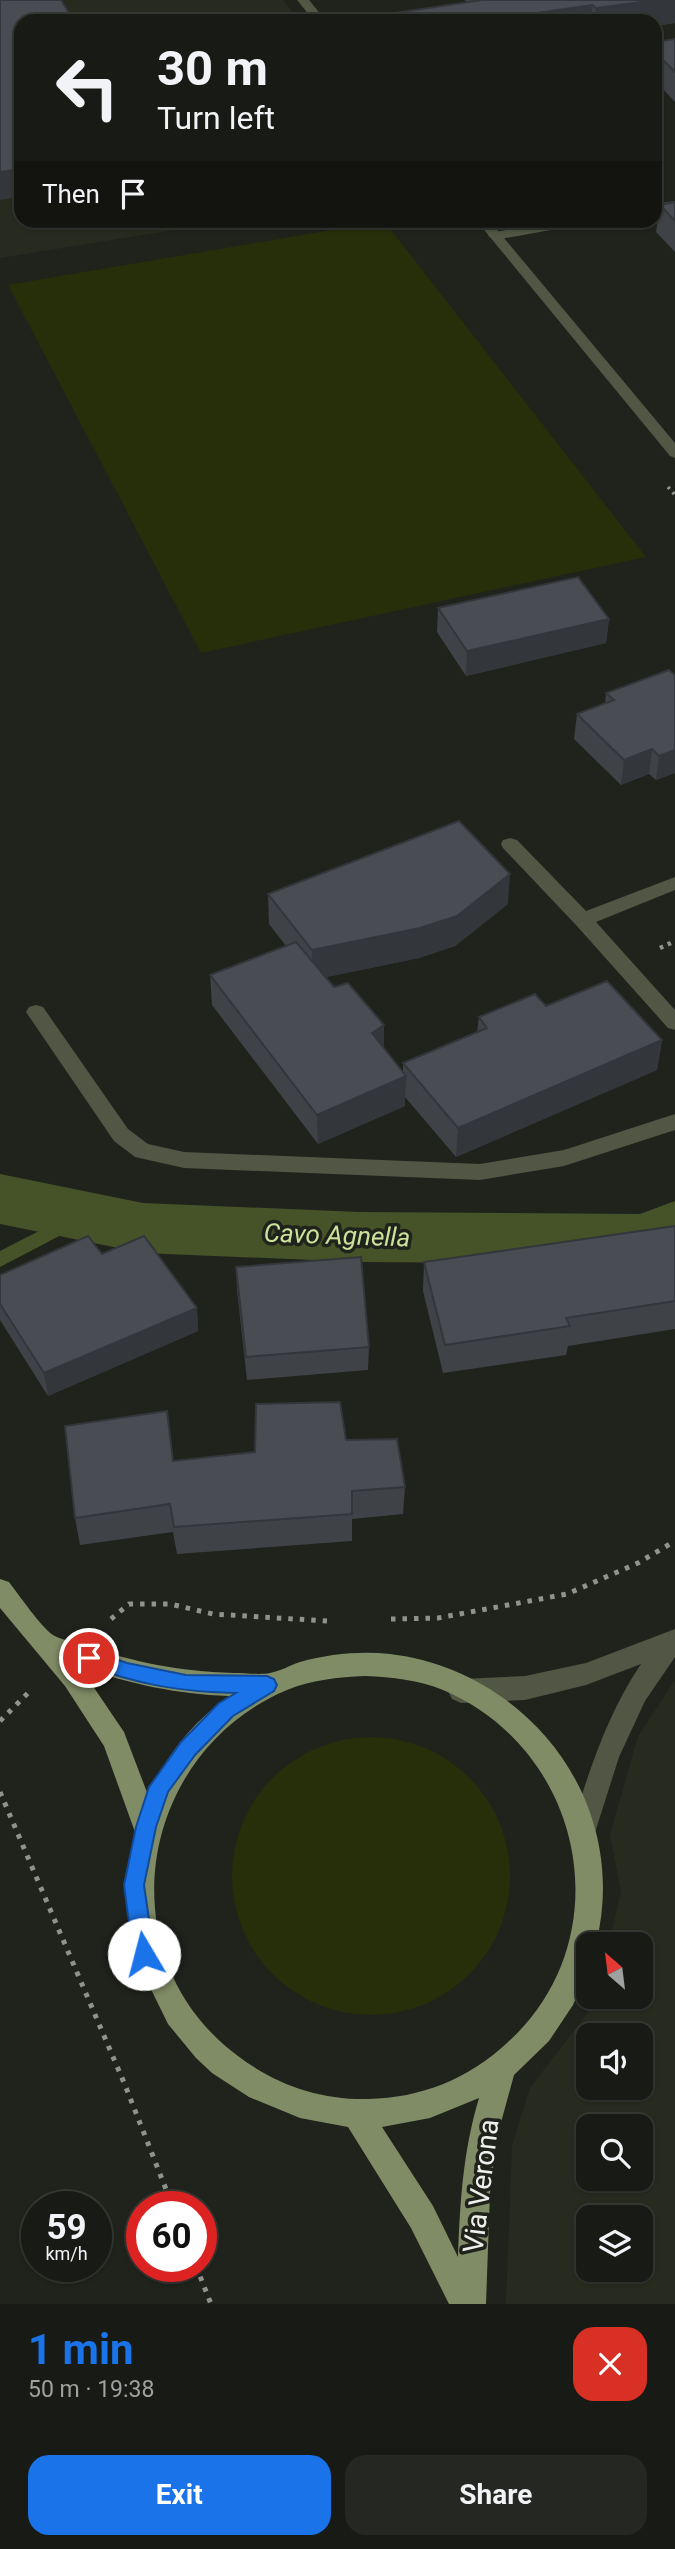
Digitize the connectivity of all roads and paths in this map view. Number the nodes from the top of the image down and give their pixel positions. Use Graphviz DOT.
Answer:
graph roads {
  1 [pos="303,0"];
  2 [pos="314,14"];
  3 [pos="488,228"];
  4 [pos="540,228"];
  5 [pos="495,236"];
  6 [pos="675,453"];
  7 [pos="510,844"];
  8 [pos="675,883"];
  9 [pos="583,920"];
  10 [pos="36,1012"];
  11 [pos="675,1023"];
  12 [pos="675,1122"];
  13 [pos="675,1541"];
  14 [pos="0,1590"];
  15 [pos="382,1619"];
  16 [pos="341,1620"];
  17 [pos="673,1641"];
  18 [pos="65,1657"];
  19 [pos="267,1685"];
  20 [pos="460,1691"];
  21 [pos="0,1721"];
  22 [pos="0,1792"];
  23 [pos="146,1827"];
  24 [pos="583,1833"];
  25 [pos="501,2070"];
  26 [pos="355,2112"];
  27 [pos="167,2191"];
  28 [pos="202,2282"];
  29 [pos="211,2304"];
  30 [pos="465,2304"];
  31 [pos="471,2304"];
  1 -- 2 [label="street"];
  3 -- 5 [label="street"];
  4 -- 5 [label="street"];
  5 -- 6 [label="street"];
  7 -- 9 [label="street"];
  8 -- 9 [label="street"];
  9 -- 11 [label="street"];
  10 -- 12 [label="street"];
  13 -- 15 [label="path"];
  14 -- 18 [label="main road"];
  16 -- 18 [label="path"];
  17 -- 20 [label="street"];
  17 -- 24 [label="street"];
  18 -- 19 [label="main road"];
  18 -- 21 [label="path"];
  18 -- 23 [label="main road"];
  19 -- 20 [label="main road"];
  19 -- 23 [label="main road"];
  20 -- 24 [label="main road"];
  22 -- 27 [label="path"];
  23 -- 26 [label="main road"];
  24 -- 25 [label="main road"];
  25 -- 26 [label="main road"];
  25 -- 31 [label="main road, Via Verona"];
  26 -- 30 [label="main road, Via Verona"];
  28 -- 29 [label="path"];
}
